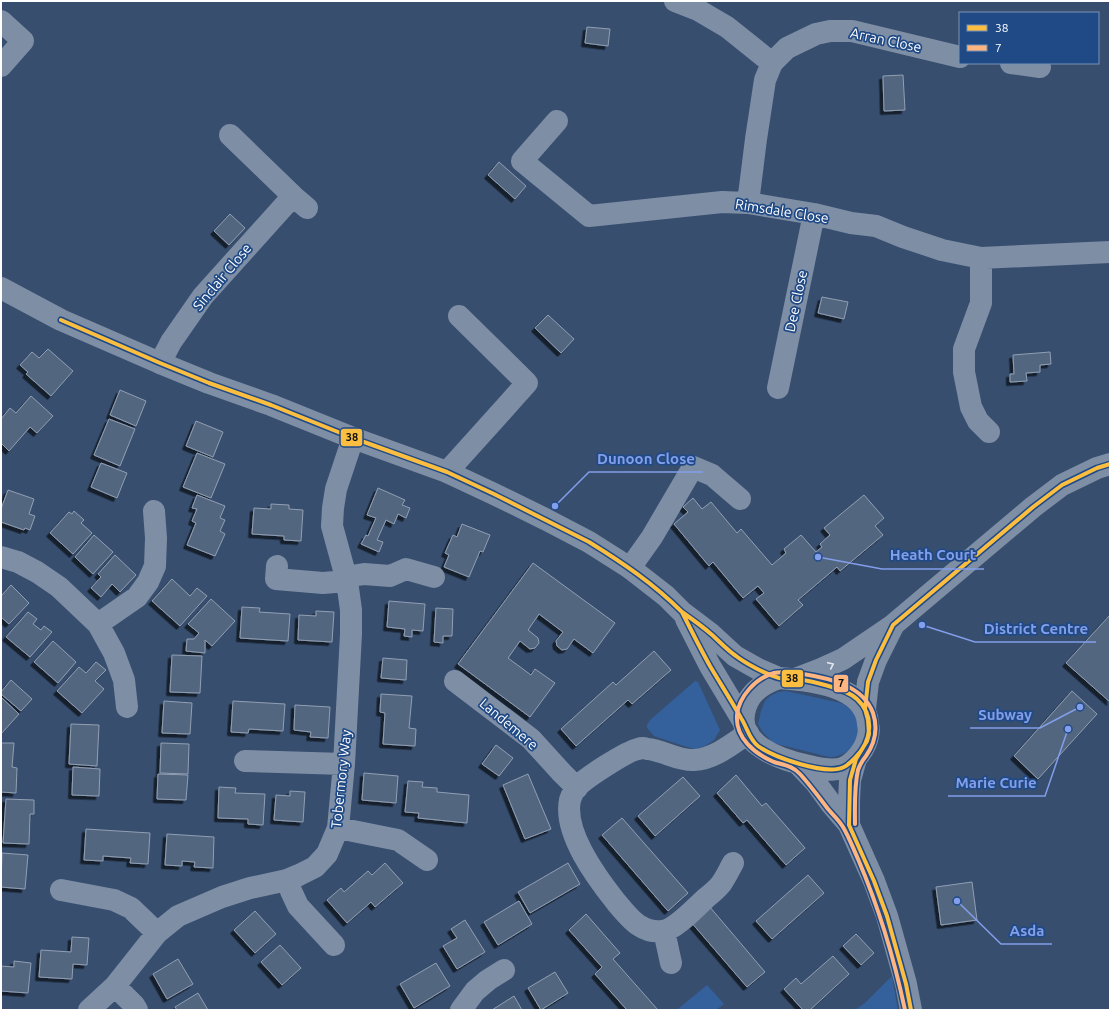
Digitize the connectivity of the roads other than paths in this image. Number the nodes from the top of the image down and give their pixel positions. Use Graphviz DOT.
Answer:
graph roads {
  1 [pos="675,1"];
  2 [pos="1,21"];
  3 [pos="959,57"];
  4 [pos="772,63"];
  5 [pos="1018,64"];
  6 [pos="1,66"];
  7 [pos="1040,67"];
  8 [pos="558,120"];
  9 [pos="230,136"];
  10 [pos="748,203"];
  11 [pos="814,214"];
  12 [pos="1110,252"];
  13 [pos="981,258"];
  14 [pos="1,288"];
  15 [pos="458,316"];
  16 [pos="160,363"];
  17 [pos="778,388"];
  18 [pos="989,432"];
  19 [pos="353,438"];
  20 [pos="1110,464"];
  21 [pos="447,472"];
  22 [pos="740,499"];
  23 [pos="154,511"];
  24 [pos="1,557"];
  25 [pos="277,566"];
  26 [pos="630,568"];
  27 [pos="434,577"];
  28 [pos="346,579"];
  29 [pos="682,612"];
  30 [pos="98,624"];
  31 [pos="893,625"];
  32 [pos="787,679"];
  33 [pos="455,680"];
  34 [pos="127,707"];
  35 [pos="865,709"];
  36 [pos="745,727"];
  37 [pos="856,759"];
  38 [pos="245,761"];
  39 [pos="344,764"];
  40 [pos="798,764"];
  41 [pos="577,788"];
  42 [pos="849,825"];
  43 [pos="338,828"];
  44 [pos="427,860"];
  45 [pos="733,863"];
  46 [pos="287,880"];
  47 [pos="61,890"];
  48 [pos="664,931"];
  49 [pos="157,933"];
  50 [pos="334,945"];
  51 [pos="671,964"];
  52 [pos="504,970"];
  53 [pos="115,986"];
  54 [pos="89,1010"];
  55 [pos="137,1010"];
  56 [pos="461,1010"];
  57 [pos="911,1010"];
  1 -- 4 [label="street"];
  2 -- 6 [label="street"];
  3 -- 4 [label="street, Arran Close"];
  4 -- 10 [label="street, Arran Close"];
  5 -- 7 [label="street"];
  8 -- 10 [label="street, Rimsdale Close"];
  9 -- 16 [label="street, Sinclair Close"];
  10 -- 11 [label="street, Rimsdale Close"];
  11 -- 13 [label="street, Rimsdale Close"];
  11 -- 17 [label="street, Dee Close"];
  12 -- 13 [label="street, Rimsdale Close"];
  13 -- 18 [label="street"];
  14 -- 16 [label="street"];
  15 -- 21 [label="street"];
  16 -- 19 [label="street"];
  19 -- 21 [label="street"];
  19 -- 28 [label="street, Tobermory Way"];
  20 -- 31 [label="street"];
  21 -- 26 [label="street"];
  22 -- 26 [label="street"];
  23 -- 30 [label="street"];
  24 -- 30 [label="street"];
  25 -- 28 [label="street"];
  26 -- 29 [label="street"];
  27 -- 28 [label="street"];
  28 -- 39 [label="street, Tobermory Way"];
  29 -- 32 [label="street"];
  29 -- 36 [label="street"];
  30 -- 34 [label="street"];
  32 -- 31 [label="street, one-way"];
  31 -- 35 [label="street"];
  32 -- 35 [label="street"];
  32 -- 36 [label="street"];
  33 -- 41 [label="street, Landemere"];
  35 -- 37 [label="street"];
  36 -- 40 [label="street"];
  36 -- 41 [label="street"];
  37 -- 40 [label="street"];
  37 -- 42 [label="street"];
  38 -- 39 [label="street"];
  39 -- 43 [label="street, Tobermory Way"];
  40 -- 42 [label="street"];
  41 -- 48 [label="street"];
  42 -- 57 [label="street"];
  43 -- 44 [label="street"];
  43 -- 46 [label="street, Tobermory Way"];
  45 -- 48 [label="street"];
  46 -- 49 [label="street, Tobermory Way"];
  46 -- 50 [label="street"];
  47 -- 49 [label="street"];
  48 -- 51 [label="street"];
  49 -- 53 [label="street, Tobermory Way"];
  52 -- 56 [label="street"];
  53 -- 54 [label="street, Tobermory Way"];
  53 -- 55 [label="street"];
}
